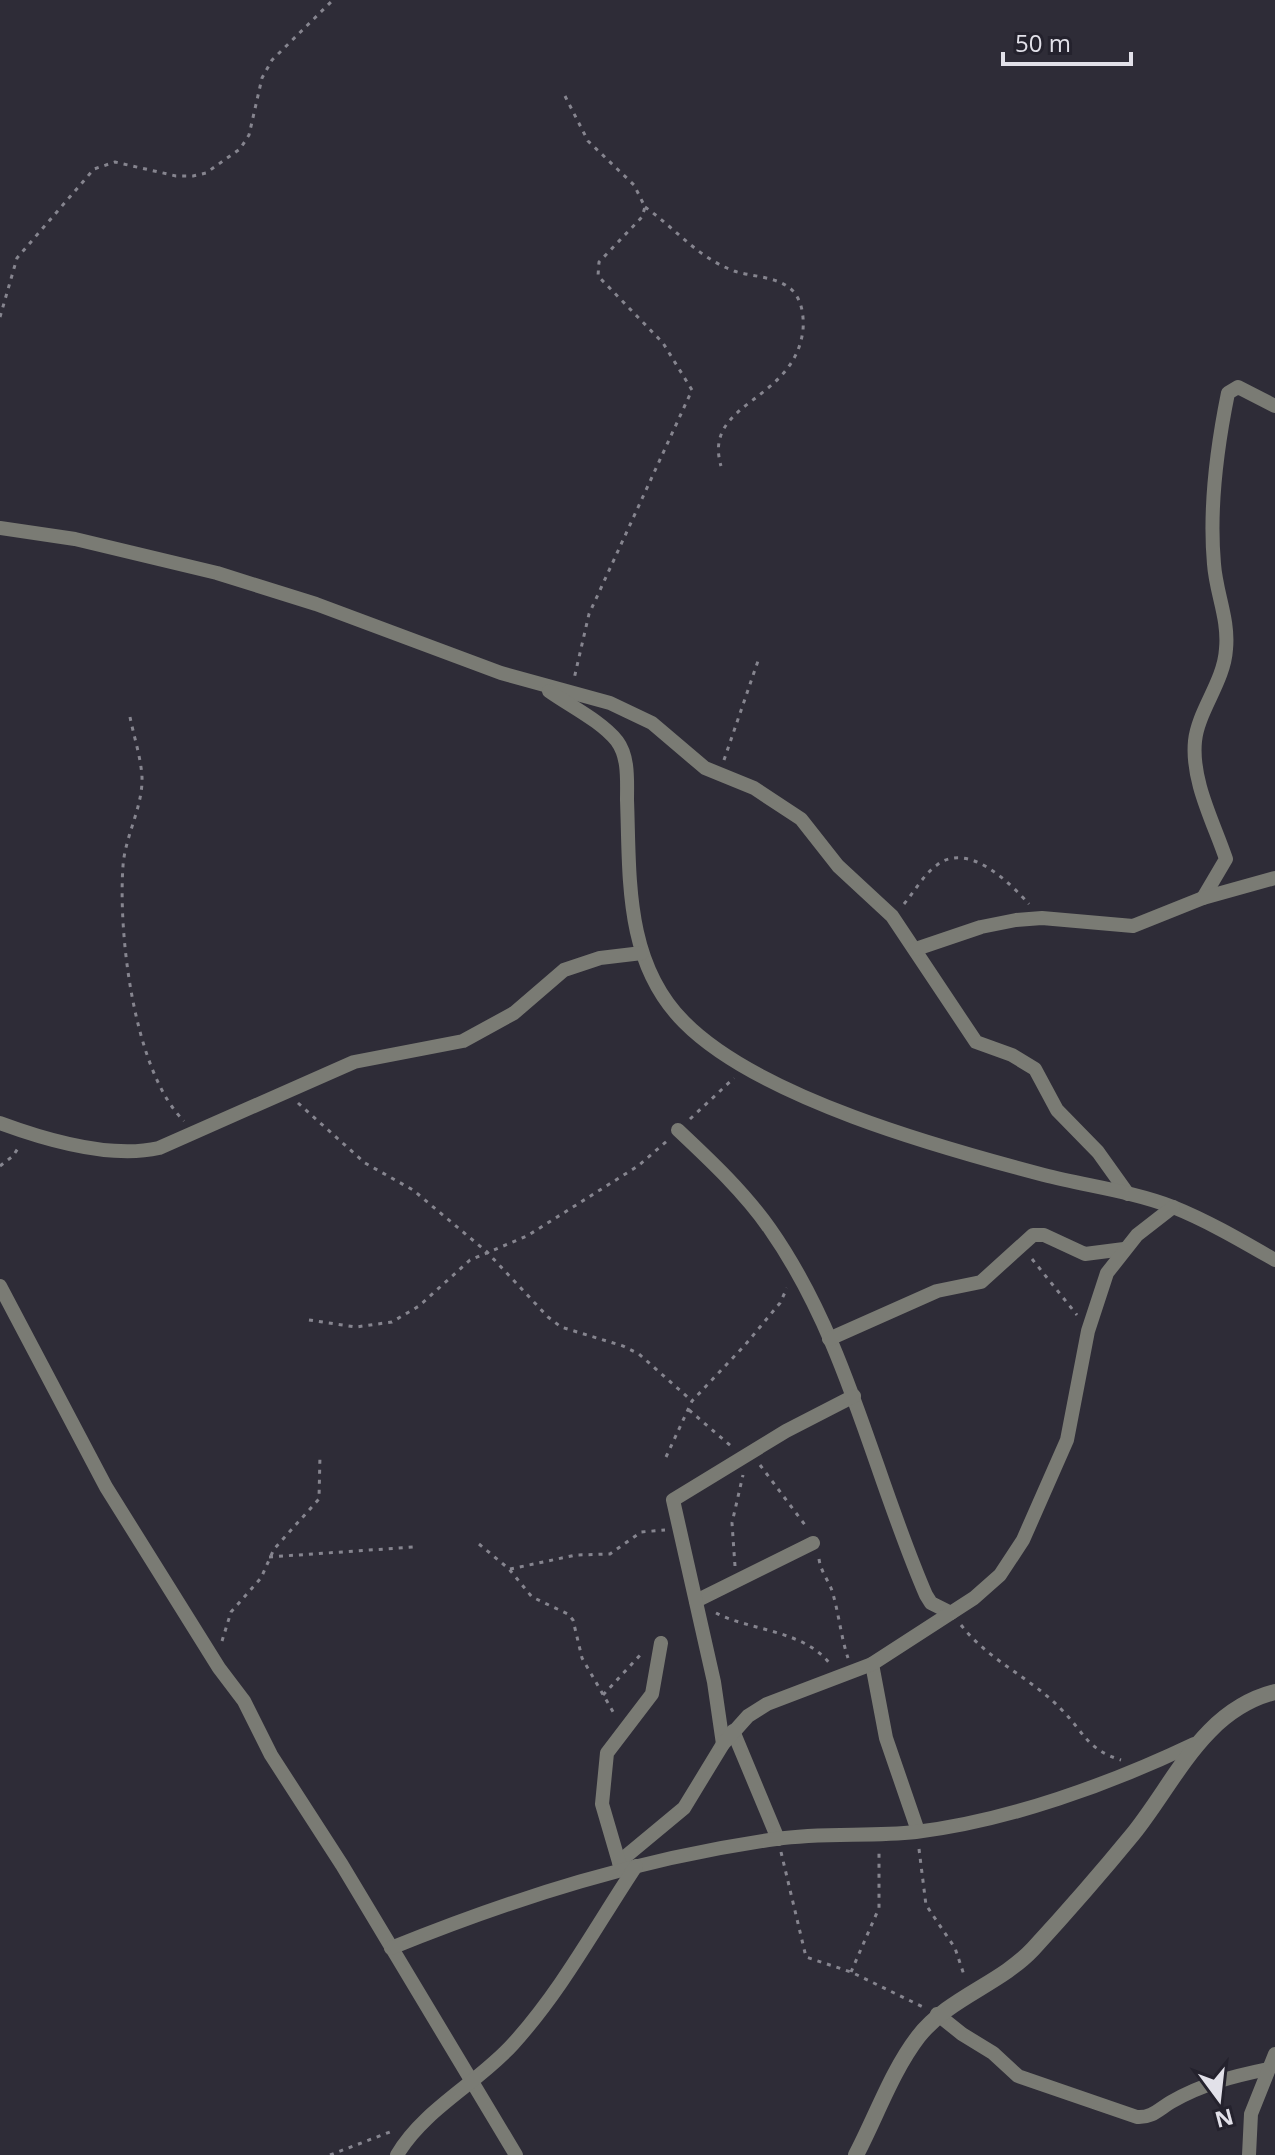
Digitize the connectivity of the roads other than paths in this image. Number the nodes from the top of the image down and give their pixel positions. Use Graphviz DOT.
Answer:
graph roads {
  1 [pos="1275,406"];
  2 [pos="0,528"];
  3 [pos="540,685"];
  4 [pos="1275,878"];
  5 [pos="1203,898"];
  6 [pos="916,949"];
  7 [pos="642,953"];
  8 [pos="0,1123"];
  9 [pos="678,1130"];
  10 [pos="1128,1194"];
  11 [pos="1173,1207"];
  12 [pos="1124,1249"];
  13 [pos="1275,1260"];
  14 [pos="0,1286"];
  15 [pos="829,1339"];
  16 [pos="854,1396"];
  17 [pos="813,1543"];
  18 [pos="696,1601"];
  19 [pos="951,1613"];
  20 [pos="661,1643"];
  21 [pos="872,1664"];
  22 [pos="1275,1692"];
  23 [pos="733,1731"];
  24 [pos="723,1744"];
  25 [pos="1194,1744"];
  26 [pos="918,1831"];
  27 [pos="778,1839"];
  28 [pos="625,1866"];
  29 [pos="391,1948"];
  30 [pos="937,2014"];
  31 [pos="1275,2054"];
  32 [pos="1268,2069"];
  33 [pos="472,2081"];
  34 [pos="397,2155"];
  35 [pos="516,2155"];
  36 [pos="856,2155"];
  37 [pos="1249,2155"];
  1 -- 5 [label="street"];
  2 -- 3 [label="street"];
  3 -- 6 [label="street"];
  3 -- 7 [label="street"];
  4 -- 5 [label="street"];
  5 -- 6 [label="street"];
  6 -- 10 [label="street"];
  7 -- 8 [label="street"];
  7 -- 10 [label="street"];
  9 -- 15 [label="street"];
  10 -- 11 [label="street"];
  11 -- 12 [label="street"];
  11 -- 13 [label="street"];
  12 -- 15 [label="street"];
  12 -- 19 [label="street"];
  14 -- 29 [label="street"];
  15 -- 16 [label="street"];
  16 -- 18 [label="street"];
  16 -- 19 [label="street"];
  17 -- 18 [label="street"];
  18 -- 24 [label="street"];
  19 -- 21 [label="street"];
  20 -- 28 [label="street"];
  21 -- 23 [label="street"];
  21 -- 26 [label="street"];
  22 -- 25 [label="street"];
  23 -- 24 [label="street"];
  23 -- 27 [label="street"];
  24 -- 28 [label="street"];
  25 -- 26 [label="street"];
  25 -- 30 [label="street"];
  26 -- 27 [label="street"];
  27 -- 28 [label="street"];
  28 -- 29 [label="street"];
  28 -- 33 [label="street"];
  29 -- 33 [label="street"];
  30 -- 32 [label="street"];
  30 -- 36 [label="street"];
  31 -- 32 [label="street"];
  32 -- 37 [label="street"];
  33 -- 34 [label="street"];
  33 -- 35 [label="street"];
}
